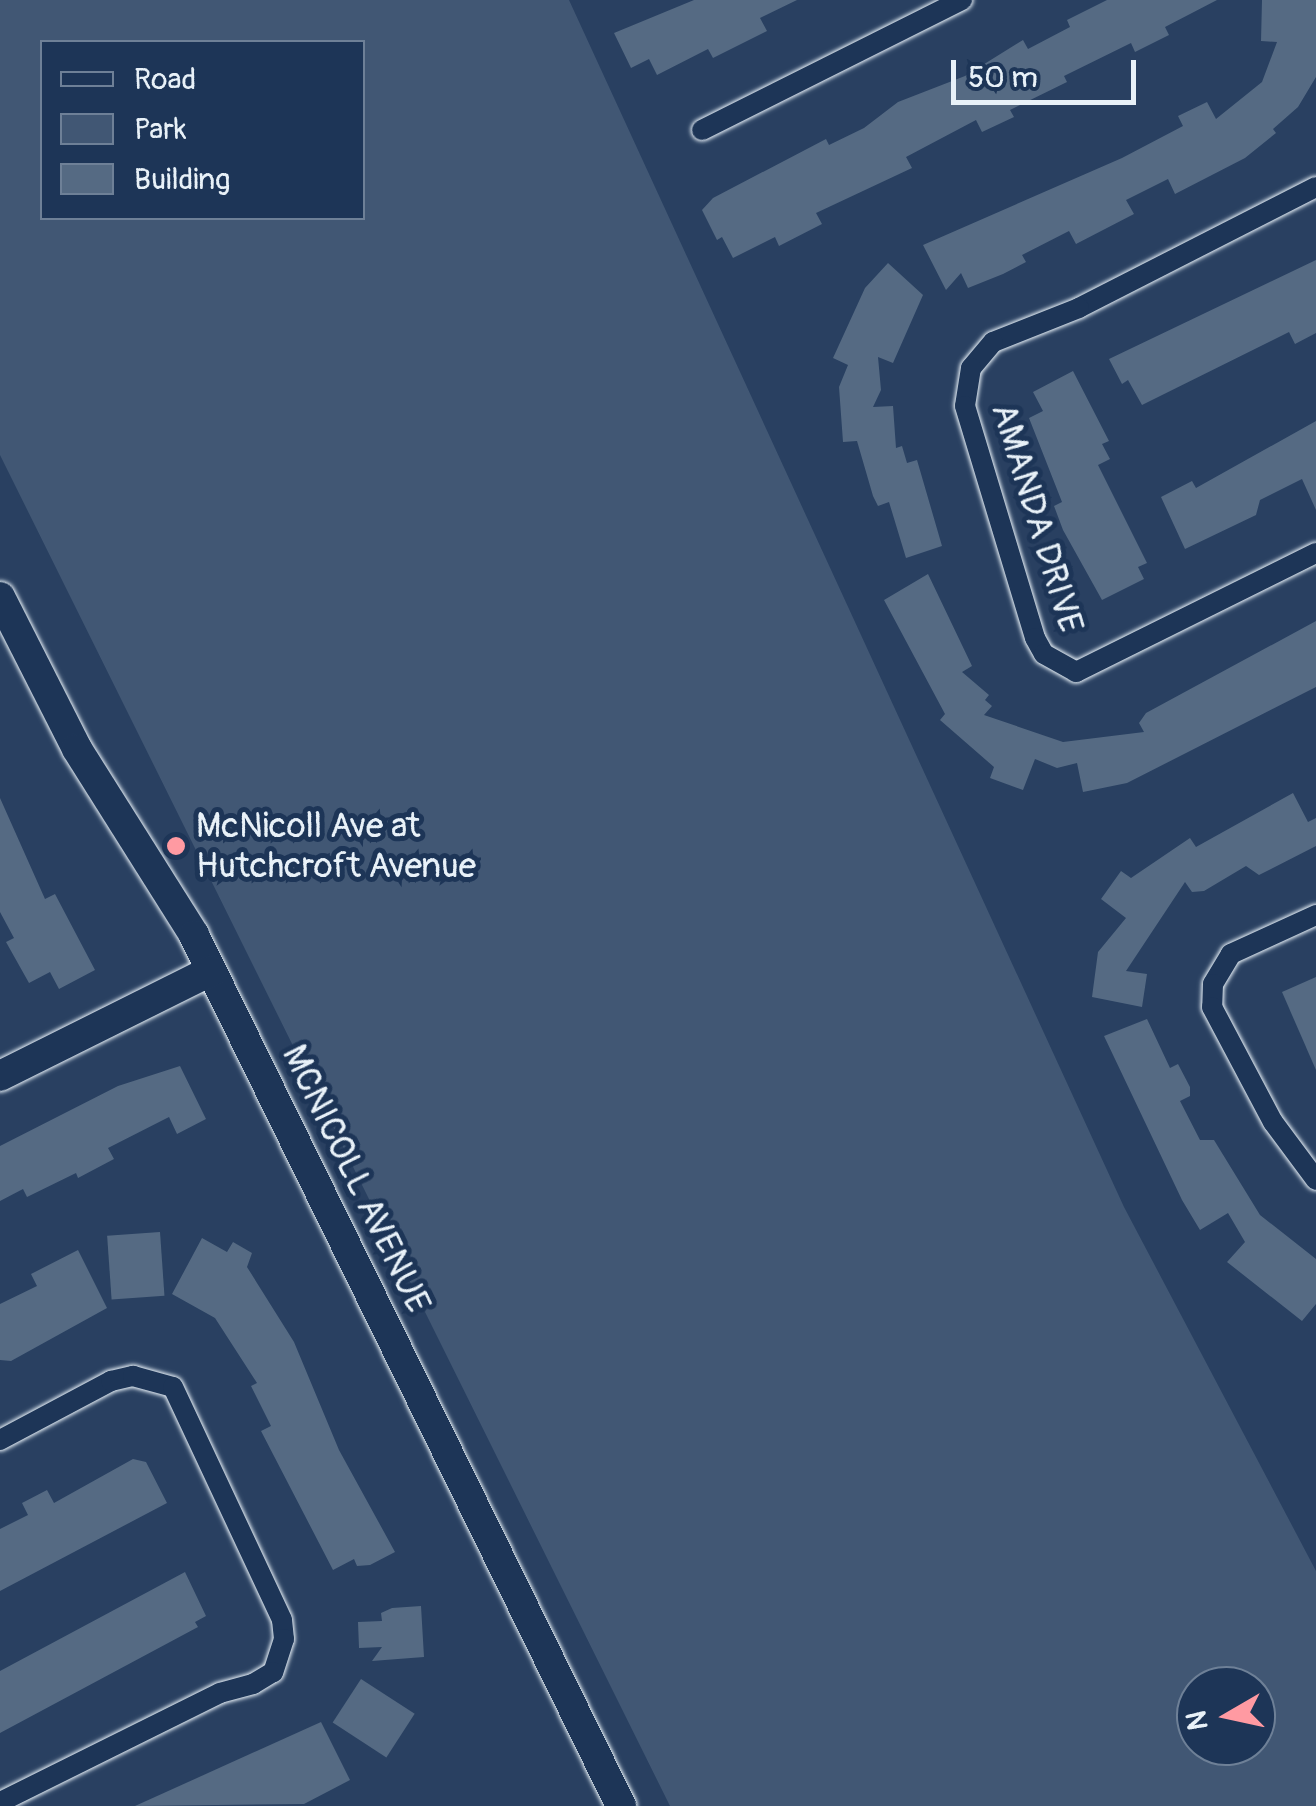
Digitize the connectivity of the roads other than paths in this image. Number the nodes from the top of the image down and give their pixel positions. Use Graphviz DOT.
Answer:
graph roads {
  1 [pos="962,0"];
  2 [pos="702,130"];
  3 [pos="1316,188"];
  4 [pos="1316,553"];
  5 [pos="0,597"];
  6 [pos="1316,916"];
  7 [pos="211,972"];
  8 [pos="3,1068"];
  9 [pos="1316,1180"];
  10 [pos="0,1440"];
  11 [pos="0,1802"];
  12 [pos="621,1806"];
  1 -- 2 [label="street"];
  3 -- 4 [label="street, AMANDA DRIVE"];
  5 -- 7 [label="main road, MCNICOLL AVENUE"];
  6 -- 9 [label="street"];
  7 -- 8 [label="main road"];
  7 -- 12 [label="main road, MCNICOLL AVENUE"];
  10 -- 11 [label="street"];
}
